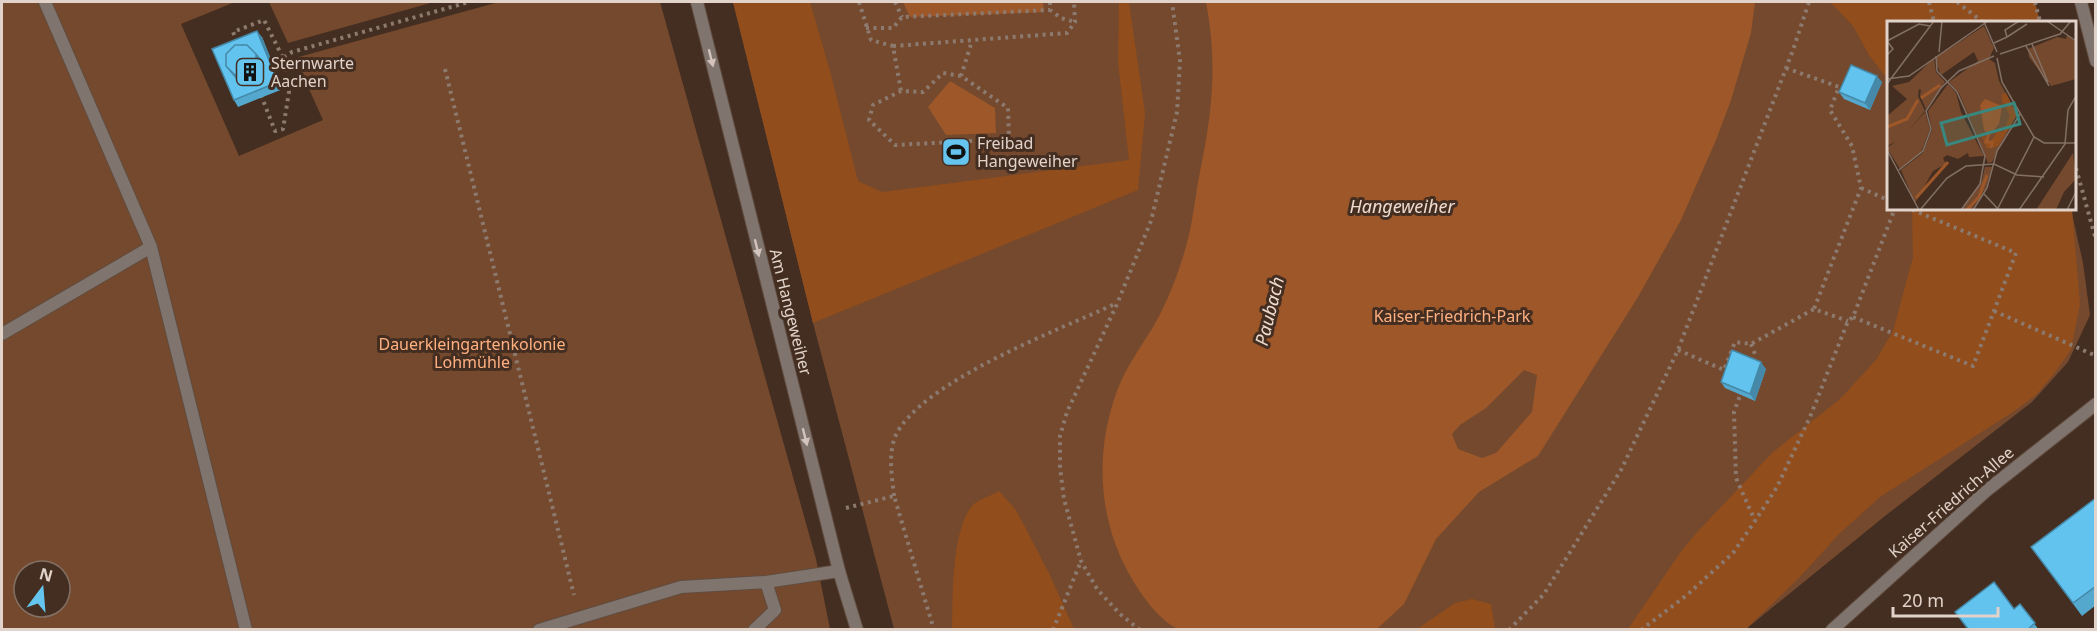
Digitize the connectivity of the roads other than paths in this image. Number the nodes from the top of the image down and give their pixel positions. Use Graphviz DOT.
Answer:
graph roads {
  1 [pos="45,2"];
  2 [pos="697,2"];
  3 [pos="2081,2"];
  4 [pos="2096,61"];
  5 [pos="152,247"];
  6 [pos="2,334"];
  7 [pos="2096,404"];
  8 [pos="839,571"];
  9 [pos="766,582"];
  10 [pos="246,630"];
  11 [pos="538,630"];
  12 [pos="754,630"];
  13 [pos="857,630"];
  14 [pos="1832,630"];
  1 -- 5 [label="street"];
  2 -- 8 [label="street, Am Hangeweiher, one-way"];
  3 -- 4 [label="street"];
  5 -- 6 [label="street"];
  5 -- 10 [label="street"];
  7 -- 14 [label="street, Kaiser-Friedrich-Allee"];
  8 -- 9 [label="street"];
  8 -- 13 [label="street, Am Hangeweiher"];
  9 -- 11 [label="street"];
  9 -- 12 [label="street"];
}
